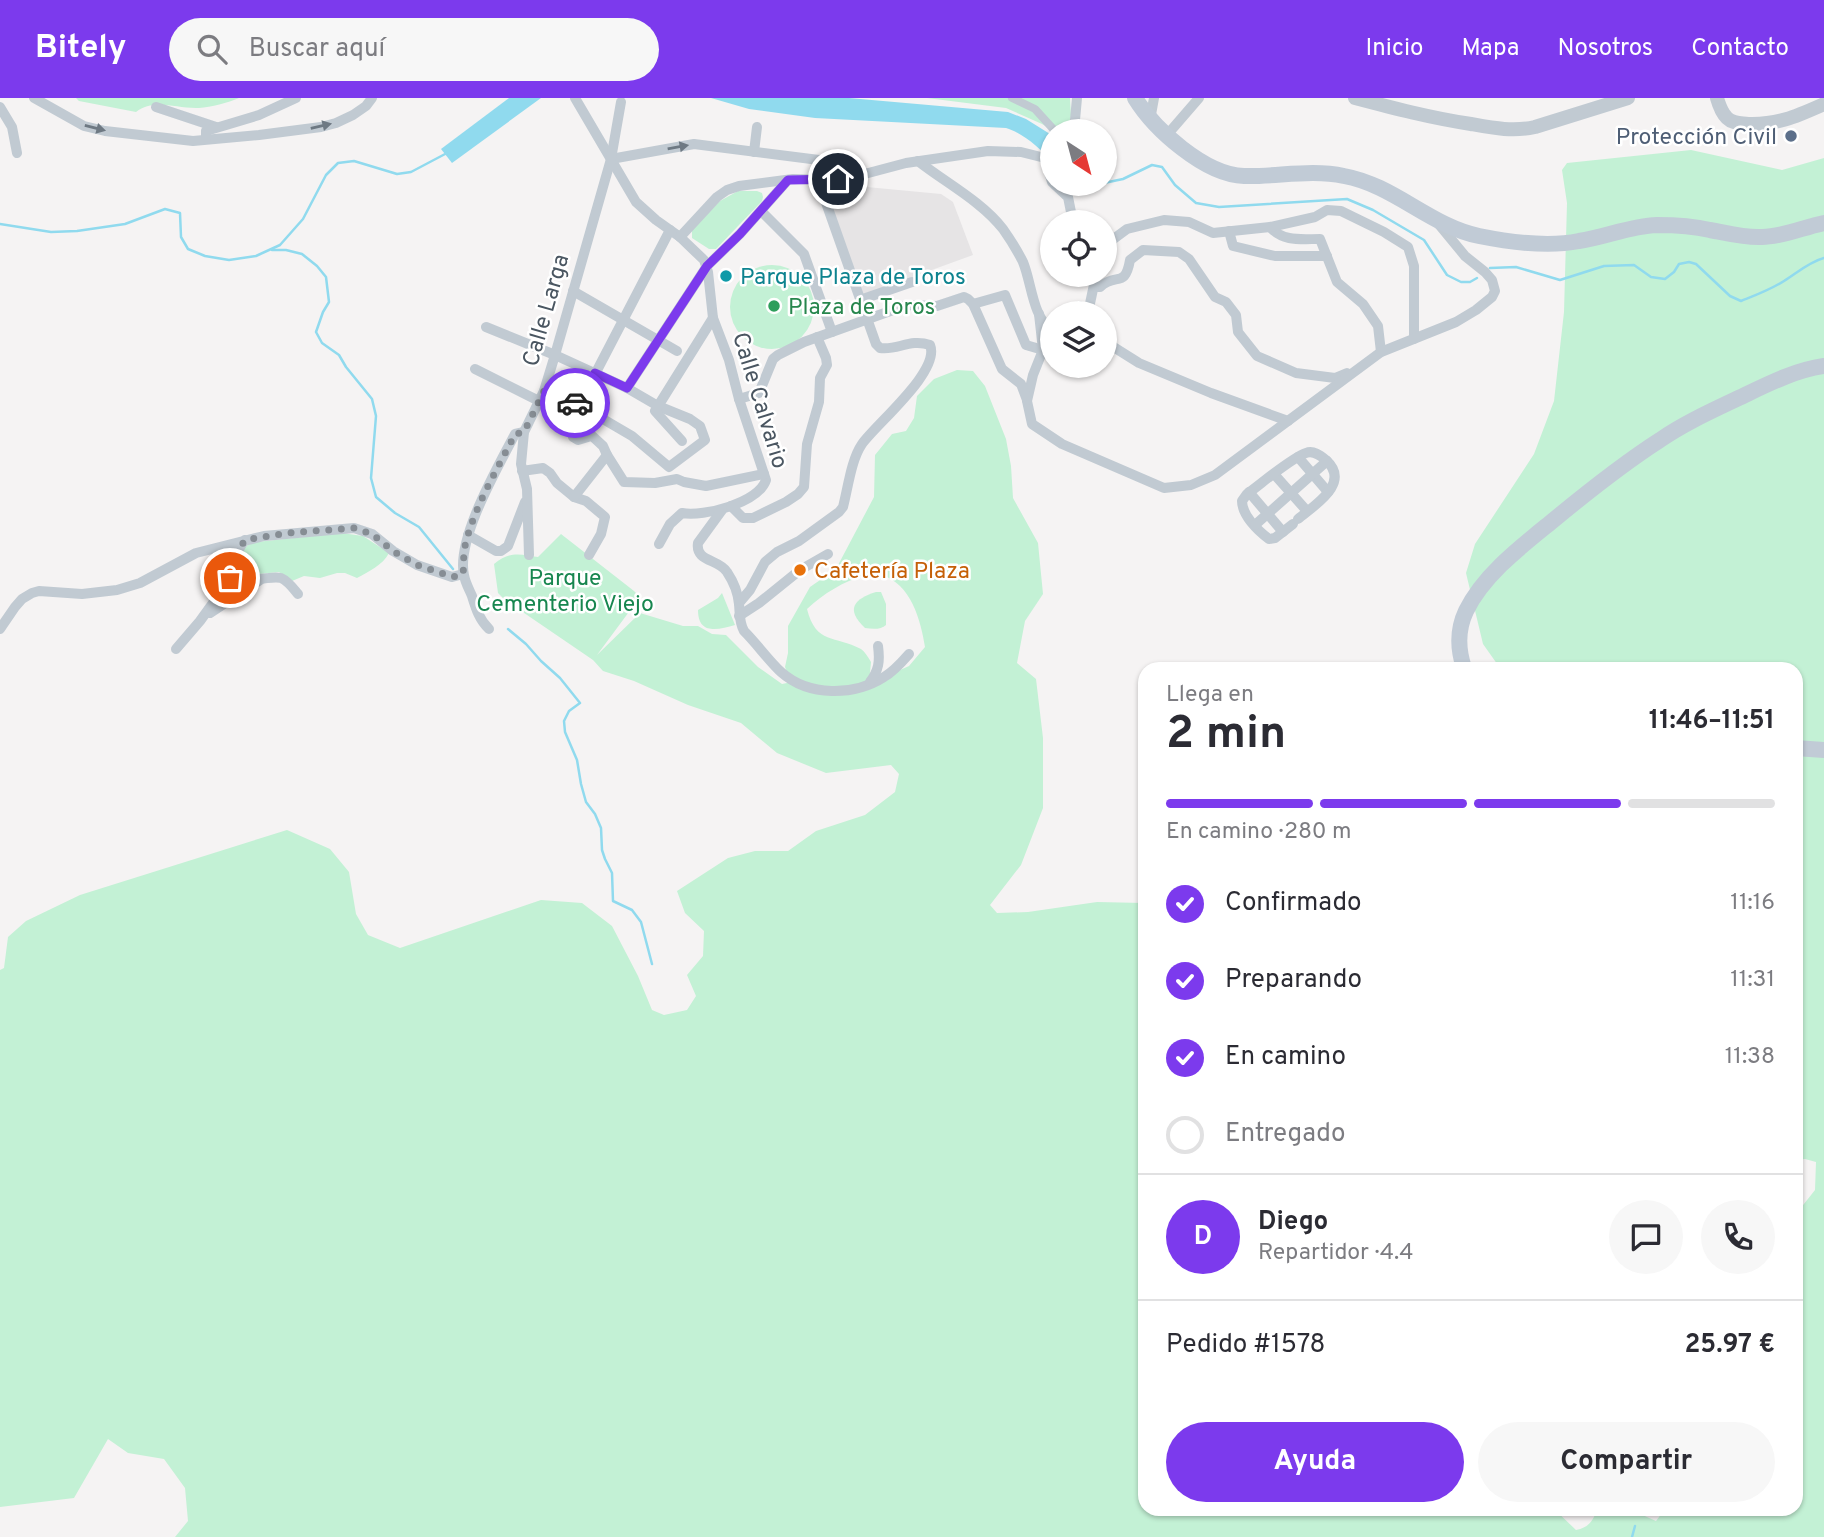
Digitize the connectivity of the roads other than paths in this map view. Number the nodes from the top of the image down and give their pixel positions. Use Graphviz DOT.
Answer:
graph roads {
  1 [pos="34,98"];
  2 [pos="296,98"];
  3 [pos="372,98"];
  4 [pos="575,98"];
  5 [pos="1012,98"];
  6 [pos="1077,98"];
  7 [pos="1135,98"];
  8 [pos="1154,98"];
  9 [pos="1199,98"];
  10 [pos="1355,98"];
  11 [pos="1399,98"];
  12 [pos="1628,98"];
  13 [pos="1717,98"];
  14 [pos="621,102"];
  15 [pos="1824,104"];
  16 [pos="1385,106"];
  17 [pos="0,107"];
  18 [pos="156,107"];
  19 [pos="1044,119"];
  20 [pos="1075,119"];
  21 [pos="1150,120"];
  22 [pos="216,127"];
  23 [pos="757,127"];
  24 [pos="1167,135"];
  25 [pos="206,139"];
  26 [pos="754,152"];
  27 [pos="17,153"];
  28 [pos="1040,155"];
  29 [pos="611,159"];
  30 [pos="918,161"];
  31 [pos="857,176"];
  32 [pos="788,180"];
  33 [pos="818,180"];
  34 [pos="761,211"];
  35 [pos="1433,217"];
  36 [pos="1824,223"];
  37 [pos="1270,227"];
  38 [pos="1229,231"];
  39 [pos="675,233"];
  40 [pos="1117,236"];
  41 [pos="724,250"];
  42 [pos="699,254"];
  43 [pos="1326,256"];
  44 [pos="707,266"];
  45 [pos="1117,279"];
  46 [pos="912,282"];
  47 [pos="1094,287"];
  48 [pos="573,291"];
  49 [pos="860,300"];
  50 [pos="1091,301"];
  51 [pos="973,304"];
  52 [pos="1039,314"];
  53 [pos="713,318"];
  54 [pos="867,319"];
  55 [pos="624,321"];
  56 [pos="1040,323"];
  57 [pos="486,327"];
  58 [pos="832,332"];
  59 [pos="817,337"];
  60 [pos="1414,339"];
  61 [pos="659,341"];
  62 [pos="1117,349"];
  63 [pos="1040,350"];
  64 [pos="677,351"];
  65 [pos="1381,352"];
  66 [pos="555,355"];
  67 [pos="1040,358"];
  68 [pos="1824,366"];
  69 [pos="475,369"];
  70 [pos="1359,369"];
  71 [pos="595,373"];
  72 [pos="627,388"];
  73 [pos="541,396"];
  74 [pos="739,399"];
  75 [pos="1027,401"];
  76 [pos="579,405"];
  77 [pos="658,406"];
  78 [pos="1287,421"];
  79 [pos="524,432"];
  80 [pos="573,437"];
  81 [pos="682,441"];
  82 [pos="607,455"];
  83 [pos="1298,457"];
  84 [pos="1327,461"];
  85 [pos="522,471"];
  86 [pos="764,474"];
  87 [pos="1274,474"];
  88 [pos="1313,474"];
  89 [pos="1249,492"];
  90 [pos="1328,492"];
  91 [pos="574,497"];
  92 [pos="526,499"];
  93 [pos="726,508"];
  94 [pos="1268,513"];
  95 [pos="1296,521"];
  96 [pos="1255,525"];
  97 [pos="468,536"];
  98 [pos="245,540"];
  99 [pos="659,544"];
  100 [pos="828,554"];
  101 [pos="529,555"];
  102 [pos="589,555"];
  103 [pos="234,563"];
  104 [pos="463,574"];
  105 [pos="260,580"];
  106 [pos="298,594"];
  107 [pos="739,603"];
  108 [pos="739,616"];
  109 [pos="200,621"];
  110 [pos="0,629"];
  111 [pos="489,629"];
  112 [pos="878,646"];
  113 [pos="176,649"];
  114 [pos="909,654"];
  115 [pos="1463,662"];
  116 [pos="869,684"];
  117 [pos="1803,748"];
  118 [pos="1824,750"];
  1 -- 25 [label="street, one-way"];
  2 -- 22 [label="street"];
  25 -- 3 [label="street, one-way"];
  4 -- 29 [label="street"];
  5 -- 19 [label="street"];
  6 -- 20 [label="street"];
  7 -- 21 [label="main road"];
  8 -- 21 [label="street"];
  9 -- 24 [label="street"];
  10 -- 16 [label="street"];
  11 -- 16 [label="street"];
  12 -- 16 [label="street"];
  13 -- 15 [label="street"];
  14 -- 29 [label="street, Calle Larga"];
  17 -- 27 [label="street"];
  18 -- 22 [label="street"];
  21 -- 24 [label="main road"];
  22 -- 25 [label="street"];
  23 -- 26 [label="street"];
  24 -- 35 [label="main road"];
  29 -- 26 [label="street, one-way"];
  26 -- 31 [label="street"];
  28 -- 30 [label="street"];
  29 -- 39 [label="street"];
  29 -- 48 [label="street, Calle Larga"];
  30 -- 31 [label="street"];
  30 -- 52 [label="street"];
  31 -- 33 [label="street"];
  32 -- 33 [label="street"];
  32 -- 34 [label="street"];
  32 -- 39 [label="street"];
  33 -- 49 [label="street"];
  34 -- 41 [label="street"];
  34 -- 58 [label="street"];
  35 -- 36 [label="main road"];
  35 -- 60 [label="street"];
  37 -- 38 [label="street"];
  37 -- 43 [label="street"];
  37 -- 60 [label="street"];
  38 -- 40 [label="street"];
  38 -- 43 [label="street"];
  39 -- 42 [label="street"];
  39 -- 55 [label="street"];
  41 -- 42 [label="street"];
  41 -- 44 [label="street"];
  42 -- 44 [label="street"];
  43 -- 65 [label="street"];
  44 -- 53 [label="street, Calle Calvario"];
  44 -- 61 [label="street"];
  45 -- 70 [label="street"];
  46 -- 49 [label="street"];
  47 -- 50 [label="street"];
  48 -- 55 [label="street"];
  48 -- 66 [label="street, Calle Larga"];
  49 -- 54 [label="street"];
  51 -- 54 [label="street"];
  51 -- 63 [label="street"];
  51 -- 75 [label="street"];
  52 -- 56 [label="street"];
  53 -- 74 [label="street, Calle Calvario"];
  53 -- 77 [label="street"];
  54 -- 58 [label="street"];
  54 -- 107 [label="street"];
  55 -- 61 [label="street"];
  55 -- 71 [label="street"];
  57 -- 66 [label="street"];
  58 -- 59 [label="street"];
  59 -- 74 [label="street"];
  59 -- 93 [label="street"];
  60 -- 65 [label="street"];
  61 -- 64 [label="street"];
  61 -- 72 [label="street"];
  62 -- 78 [label="street"];
  65 -- 70 [label="street"];
  66 -- 71 [label="street"];
  66 -- 73 [label="street, Calle Larga"];
  67 -- 75 [label="street"];
  68 -- 115 [label="main road"];
  69 -- 73 [label="street"];
  70 -- 78 [label="street"];
  71 -- 72 [label="street"];
  71 -- 76 [label="street"];
  72 -- 77 [label="street"];
  73 -- 76 [label="street"];
  73 -- 79 [label="street, Calle Larga"];
  74 -- 86 [label="street, Calle Calvario"];
  75 -- 78 [label="street"];
  76 -- 77 [label="street"];
  77 -- 81 [label="street"];
  79 -- 85 [label="street, Calle Larga"];
  79 -- 97 [label="street"];
  80 -- 82 [label="street"];
  82 -- 86 [label="street"];
  82 -- 91 [label="street"];
  83 -- 84 [label="street"];
  83 -- 87 [label="street"];
  83 -- 88 [label="street"];
  84 -- 88 [label="street"];
  84 -- 90 [label="street"];
  85 -- 91 [label="street"];
  85 -- 92 [label="street, Calle Larga"];
  86 -- 93 [label="street, Calle Calvario"];
  87 -- 89 [label="street"];
  87 -- 95 [label="street"];
  88 -- 90 [label="street"];
  88 -- 94 [label="street"];
  89 -- 94 [label="street"];
  89 -- 96 [label="street"];
  90 -- 95 [label="street"];
  91 -- 102 [label="street"];
  92 -- 97 [label="street"];
  92 -- 101 [label="street, Calle Larga"];
  93 -- 99 [label="street"];
  93 -- 107 [label="street"];
  94 -- 95 [label="street"];
  94 -- 96 [label="street"];
  95 -- 96 [label="street"];
  97 -- 104 [label="street"];
  98 -- 103 [label="street"];
  98 -- 104 [label="street"];
  98 -- 110 [label="street"];
  100 -- 108 [label="street"];
  103 -- 105 [label="street"];
  103 -- 109 [label="street"];
  104 -- 111 [label="street"];
  105 -- 106 [label="street"];
  105 -- 109 [label="street"];
  107 -- 108 [label="street"];
  108 -- 116 [label="street"];
  109 -- 113 [label="street"];
  112 -- 116 [label="street"];
  114 -- 116 [label="street"];
  117 -- 118 [label="main road"];
}
